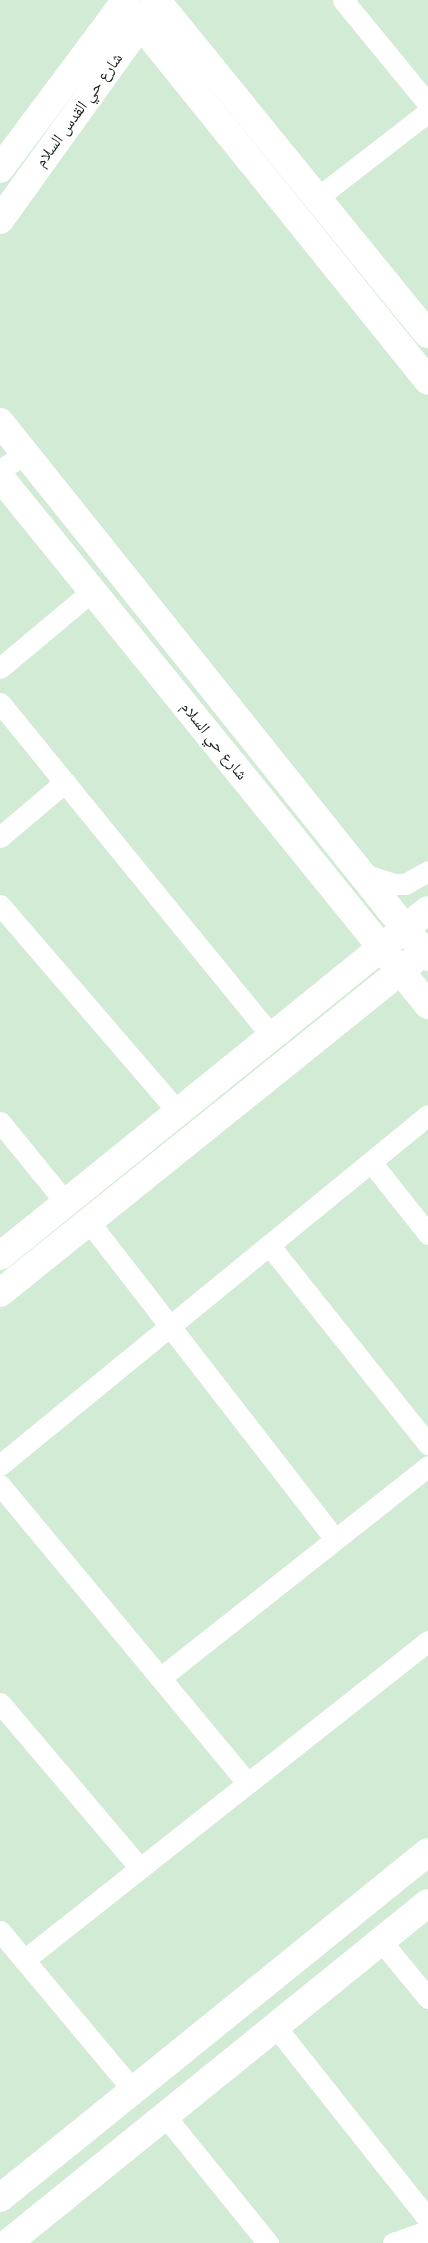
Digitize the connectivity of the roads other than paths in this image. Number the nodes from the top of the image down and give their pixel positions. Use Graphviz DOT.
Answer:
graph roads {
  1 [pos="126,0"];
  2 [pos="158,0"];
  3 [pos="343,0"];
  4 [pos="141,25"];
  5 [pos="179,28"];
  6 [pos="158,46"];
  7 [pos="428,104"];
  8 [pos="428,112"];
  9 [pos="0,169"];
  10 [pos="317,198"];
  11 [pos="0,220"];
  12 [pos="428,334"];
  13 [pos="428,381"];
  14 [pos="0,422"];
  15 [pos="25,454"];
  16 [pos="0,470"];
  17 [pos="0,477"];
  18 [pos="92,591"];
  19 [pos="0,668"];
  20 [pos="0,702"];
  21 [pos="65,782"];
  22 [pos="0,837"];
  23 [pos="428,870"];
  24 [pos="360,873"];
  25 [pos="0,906"];
  26 [pos="428,911"];
  27 [pos="422,943"];
  28 [pos="372,955"];
  29 [pos="392,977"];
  30 [pos="428,1005"];
  31 [pos="272,1036"];
  32 [pos="178,1112"];
  33 [pos="428,1115"];
  34 [pos="0,1122"];
  35 [pos="371,1162"];
  36 [pos="66,1203"];
  37 [pos="89,1222"];
  38 [pos="428,1234"];
  39 [pos="269,1245"];
  40 [pos="0,1256"];
  41 [pos="0,1293"];
  42 [pos="170,1325"];
  43 [pos="428,1444"];
  44 [pos="0,1464"];
  45 [pos="428,1466"];
  46 [pos="0,1485"];
  47 [pos="335,1539"];
  48 [pos="428,1641"];
  49 [pos="160,1678"];
  50 [pos="0,1704"];
  51 [pos="247,1783"];
  52 [pos="428,1852"];
  53 [pos="140,1868"];
  54 [pos="428,1903"];
  55 [pos="0,1931"];
  56 [pos="381,1941"];
  57 [pos="24,1960"];
  58 [pos="428,1998"];
  59 [pos="275,2026"];
  60 [pos="133,2090"];
  61 [pos="165,2116"];
  62 [pos="0,2198"];
  63 [pos="428,2219"];
  64 [pos="428,2231"];
  65 [pos="264,2241"];
  66 [pos="8,2243"];
  67 [pos="393,2243"];
  1 -- 9 [label="main road"];
  2 -- 4 [label="main road, شارع حي القدس السلام"];
  2 -- 5 [label="main road"];
  3 -- 7 [label="street"];
  4 -- 6 [label="main road"];
  4 -- 11 [label="main road, شارع حي القدس السلام"];
  5 -- 6 [label="main road"];
  5 -- 10 [label="main road"];
  6 -- 13 [label="main road"];
  8 -- 10 [label="street"];
  10 -- 12 [label="main road"];
  14 -- 15 [label="main road"];
  15 -- 16 [label="street"];
  15 -- 24 [label="main road"];
  17 -- 18 [label="main road, شارع حي السلام"];
  18 -- 19 [label="street"];
  18 -- 28 [label="main road, شارع حي السلام"];
  20 -- 21 [label="street"];
  21 -- 22 [label="street"];
  21 -- 31 [label="street"];
  23 -- 24 [label="street"];
  24 -- 27 [label="main road"];
  25 -- 32 [label="street"];
  26 -- 27 [label="main road"];
  27 -- 28 [label="main road"];
  27 -- 29 [label="main road"];
  28 -- 29 [label="main road, شارع حي السلام"];
  28 -- 31 [label="main road"];
  29 -- 30 [label="main road, شارع حي السلام"];
  29 -- 37 [label="main road"];
  31 -- 32 [label="main road"];
  32 -- 36 [label="main road"];
  33 -- 35 [label="street"];
  34 -- 36 [label="street"];
  35 -- 38 [label="street"];
  35 -- 39 [label="street"];
  36 -- 40 [label="main road"];
  37 -- 41 [label="main road"];
  37 -- 42 [label="street"];
  39 -- 42 [label="street"];
  39 -- 43 [label="street"];
  42 -- 44 [label="street"];
  42 -- 47 [label="street"];
  45 -- 47 [label="street"];
  46 -- 49 [label="street"];
  47 -- 49 [label="street"];
  48 -- 51 [label="street"];
  49 -- 51 [label="street"];
  50 -- 53 [label="street"];
  51 -- 53 [label="street"];
  52 -- 60 [label="main road"];
  53 -- 57 [label="street"];
  54 -- 56 [label="main road"];
  55 -- 57 [label="street"];
  56 -- 58 [label="street"];
  56 -- 59 [label="main road"];
  57 -- 60 [label="street"];
  59 -- 61 [label="main road"];
  59 -- 63 [label="street"];
  60 -- 62 [label="main road"];
  61 -- 65 [label="street"];
  61 -- 66 [label="main road"];
  64 -- 67 [label="street"];
}
